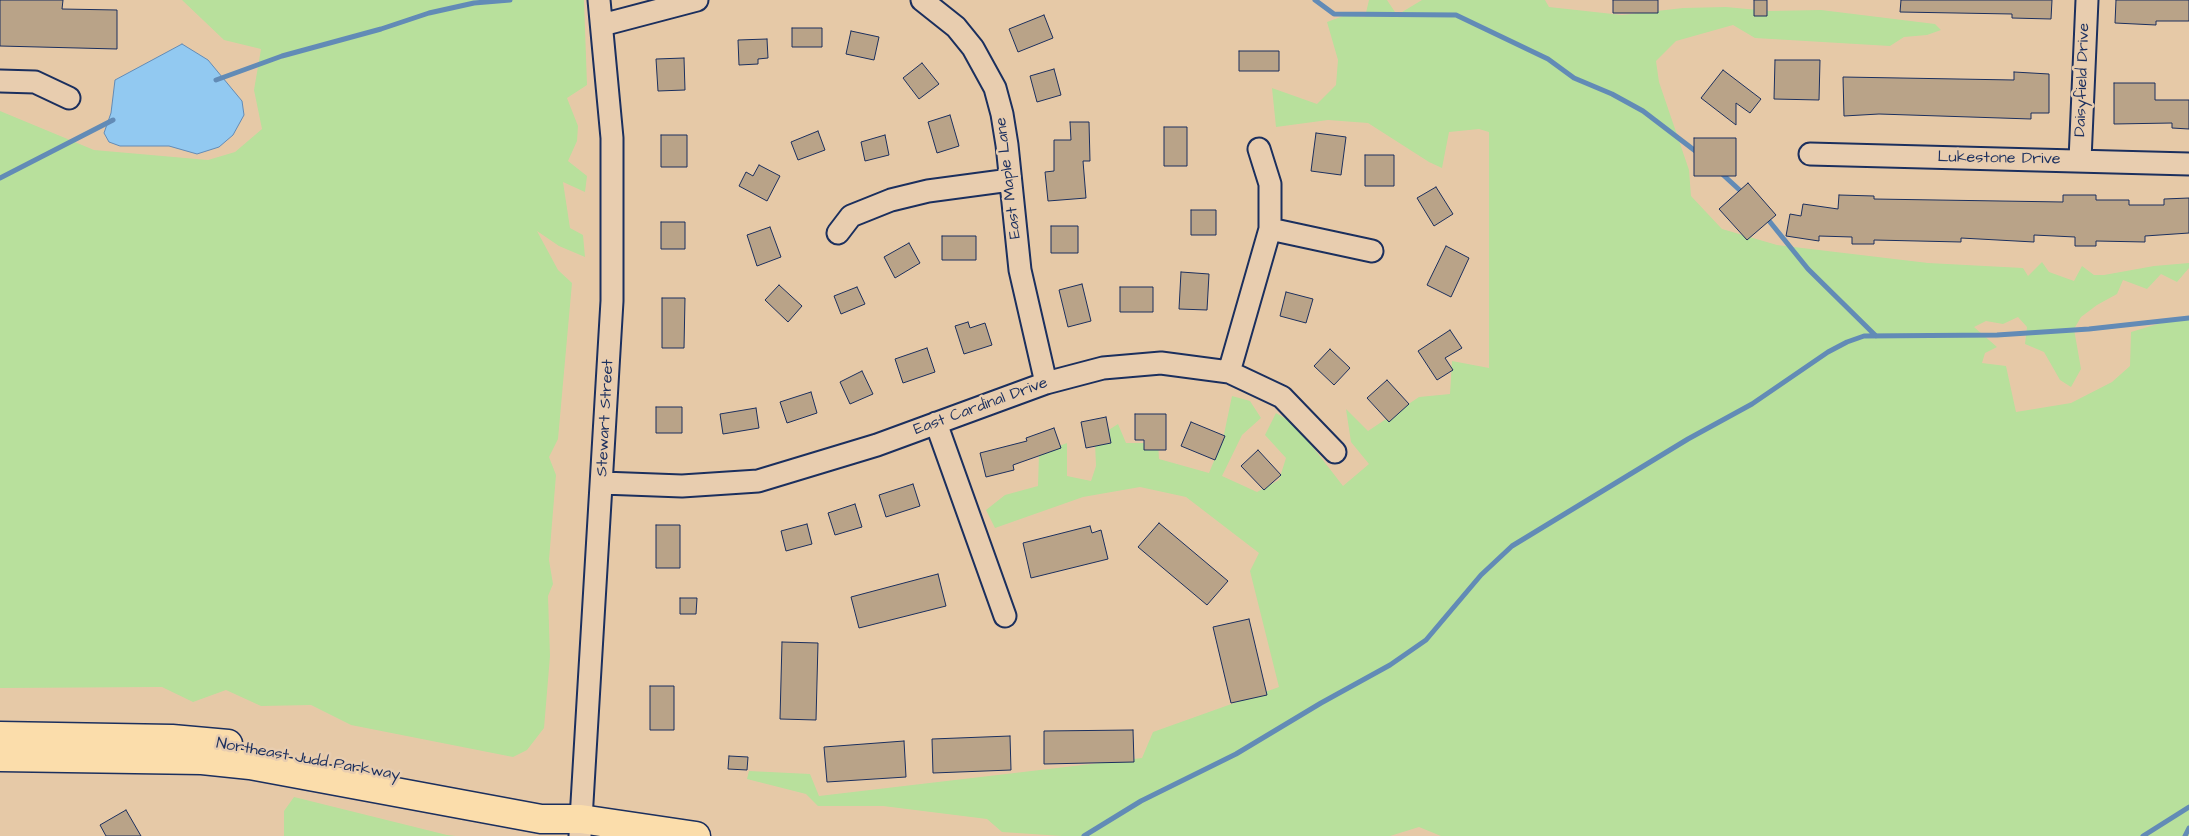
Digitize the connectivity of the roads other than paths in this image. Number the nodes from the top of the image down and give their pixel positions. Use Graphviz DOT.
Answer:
graph roads {
  1 [pos="600,0"];
  2 [pos="698,0"];
  3 [pos="923,0"];
  4 [pos="2087,0"];
  5 [pos="602,26"];
  6 [pos="0,81"];
  7 [pos="69,98"];
  8 [pos="1259,149"];
  9 [pos="1810,154"];
  10 [pos="2080,160"];
  11 [pos="2189,164"];
  12 [pos="1010,180"];
  13 [pos="1270,229"];
  14 [pos="838,233"];
  15 [pos="1372,251"];
  16 [pos="1229,372"];
  17 [pos="1046,383"];
  18 [pos="936,423"];
  19 [pos="1335,452"];
  20 [pos="602,483"];
  21 [pos="1005,616"];
  22 [pos="0,736"];
  23 [pos="0,756"];
  24 [pos="581,828"];
  25 [pos="696,836"];
  1 -- 5 [label="street, Stewart Street"];
  2 -- 5 [label="street"];
  3 -- 12 [label="street, East Maple Lane"];
  4 -- 10 [label="street, Daisyfield Drive"];
  5 -- 20 [label="street, Stewart Street"];
  6 -- 7 [label="street"];
  8 -- 13 [label="street"];
  9 -- 10 [label="street, Lukestone Drive"];
  10 -- 11 [label="street, Lukestone Drive"];
  12 -- 14 [label="street"];
  12 -- 17 [label="street, East Maple Lane"];
  13 -- 15 [label="street"];
  13 -- 16 [label="street"];
  16 -- 17 [label="street, East Cardinal Drive"];
  16 -- 19 [label="street, East Cardinal Drive"];
  17 -- 18 [label="street, East Cardinal Drive"];
  18 -- 20 [label="street, East Cardinal Drive"];
  18 -- 21 [label="street"];
  20 -- 24 [label="street, Stewart Street"];
  22 -- 24 [label="highway, Northeast Judd Parkway"];
  23 -- 24 [label="highway, Northeast Judd Parkway"];
  24 -- 25 [label="highway, Northeast Judd Parkway"];
}
